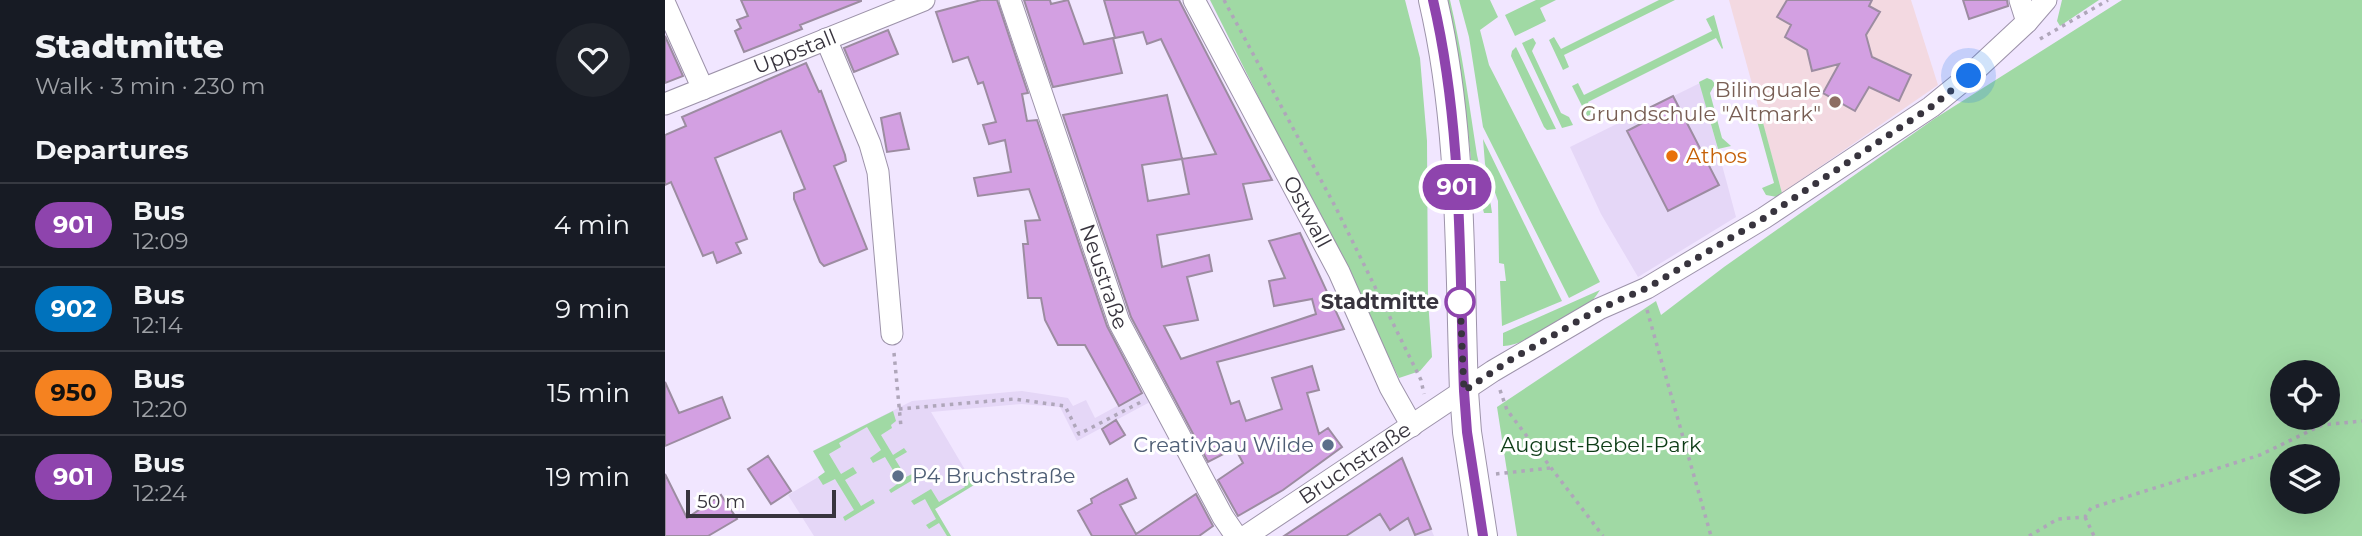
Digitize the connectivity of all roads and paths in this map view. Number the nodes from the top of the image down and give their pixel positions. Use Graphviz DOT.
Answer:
graph roads {
  1 [pos="1010,0"];
  2 [pos="1194,0"];
  3 [pos="1223,0"];
  4 [pos="1433,0"];
  5 [pos="2019,0"];
  6 [pos="2046,0"];
  7 [pos="911,2"];
  8 [pos="665,4"];
  9 [pos="2027,22"];
  10 [pos="826,39"];
  11 [pos="703,89"];
  12 [pos="665,104"];
  13 [pos="1629,296"];
  14 [pos="893,334"];
  15 [pos="1493,371"];
  16 [pos="1464,391"];
  17 [pos="1156,394"];
  18 [pos="899,410"];
  19 [pos="1420,420"];
  20 [pos="2362,421"];
  21 [pos="901,427"];
  22 [pos="1550,468"];
  23 [pos="1473,477"];
  24 [pos="2085,517"];
  25 [pos="1236,536"];
  26 [pos="1246,536"];
  27 [pos="1483,536"];
  28 [pos="1603,536"];
  29 [pos="1711,536"];
  30 [pos="2029,536"];
  31 [pos="2094,536"];
  1 -- 17 [label="street, Neustraße"];
  2 -- 19 [label="street, Ostwall"];
  3 -- 19 [label="path"];
  4 -- 16 [label="main road"];
  5 -- 9 [label="street"];
  6 -- 9 [label="street, Bruchstraße"];
  7 -- 10 [label="street, Uppstall"];
  8 -- 11 [label="street"];
  9 -- 13 [label="street, Bruchstraße"];
  10 -- 11 [label="street, Uppstall"];
  10 -- 14 [label="street"];
  11 -- 12 [label="street, Uppstall"];
  13 -- 15 [label="street, Bruchstraße"];
  13 -- 29 [label="path"];
  14 -- 18 [label="path"];
  15 -- 16 [label="street, Bruchstraße"];
  15 -- 22 [label="path"];
  16 -- 19 [label="street, Bruchstraße"];
  16 -- 23 [label="main road"];
  17 -- 18 [label="path"];
  17 -- 25 [label="street, Neustraße"];
  18 -- 21 [label="path"];
  19 -- 26 [label="street, Bruchstraße"];
  20 -- 24 [label="path"];
  22 -- 23 [label="path"];
  22 -- 28 [label="path"];
  23 -- 27 [label="main road"];
  24 -- 30 [label="path"];
  24 -- 31 [label="path"];
}
